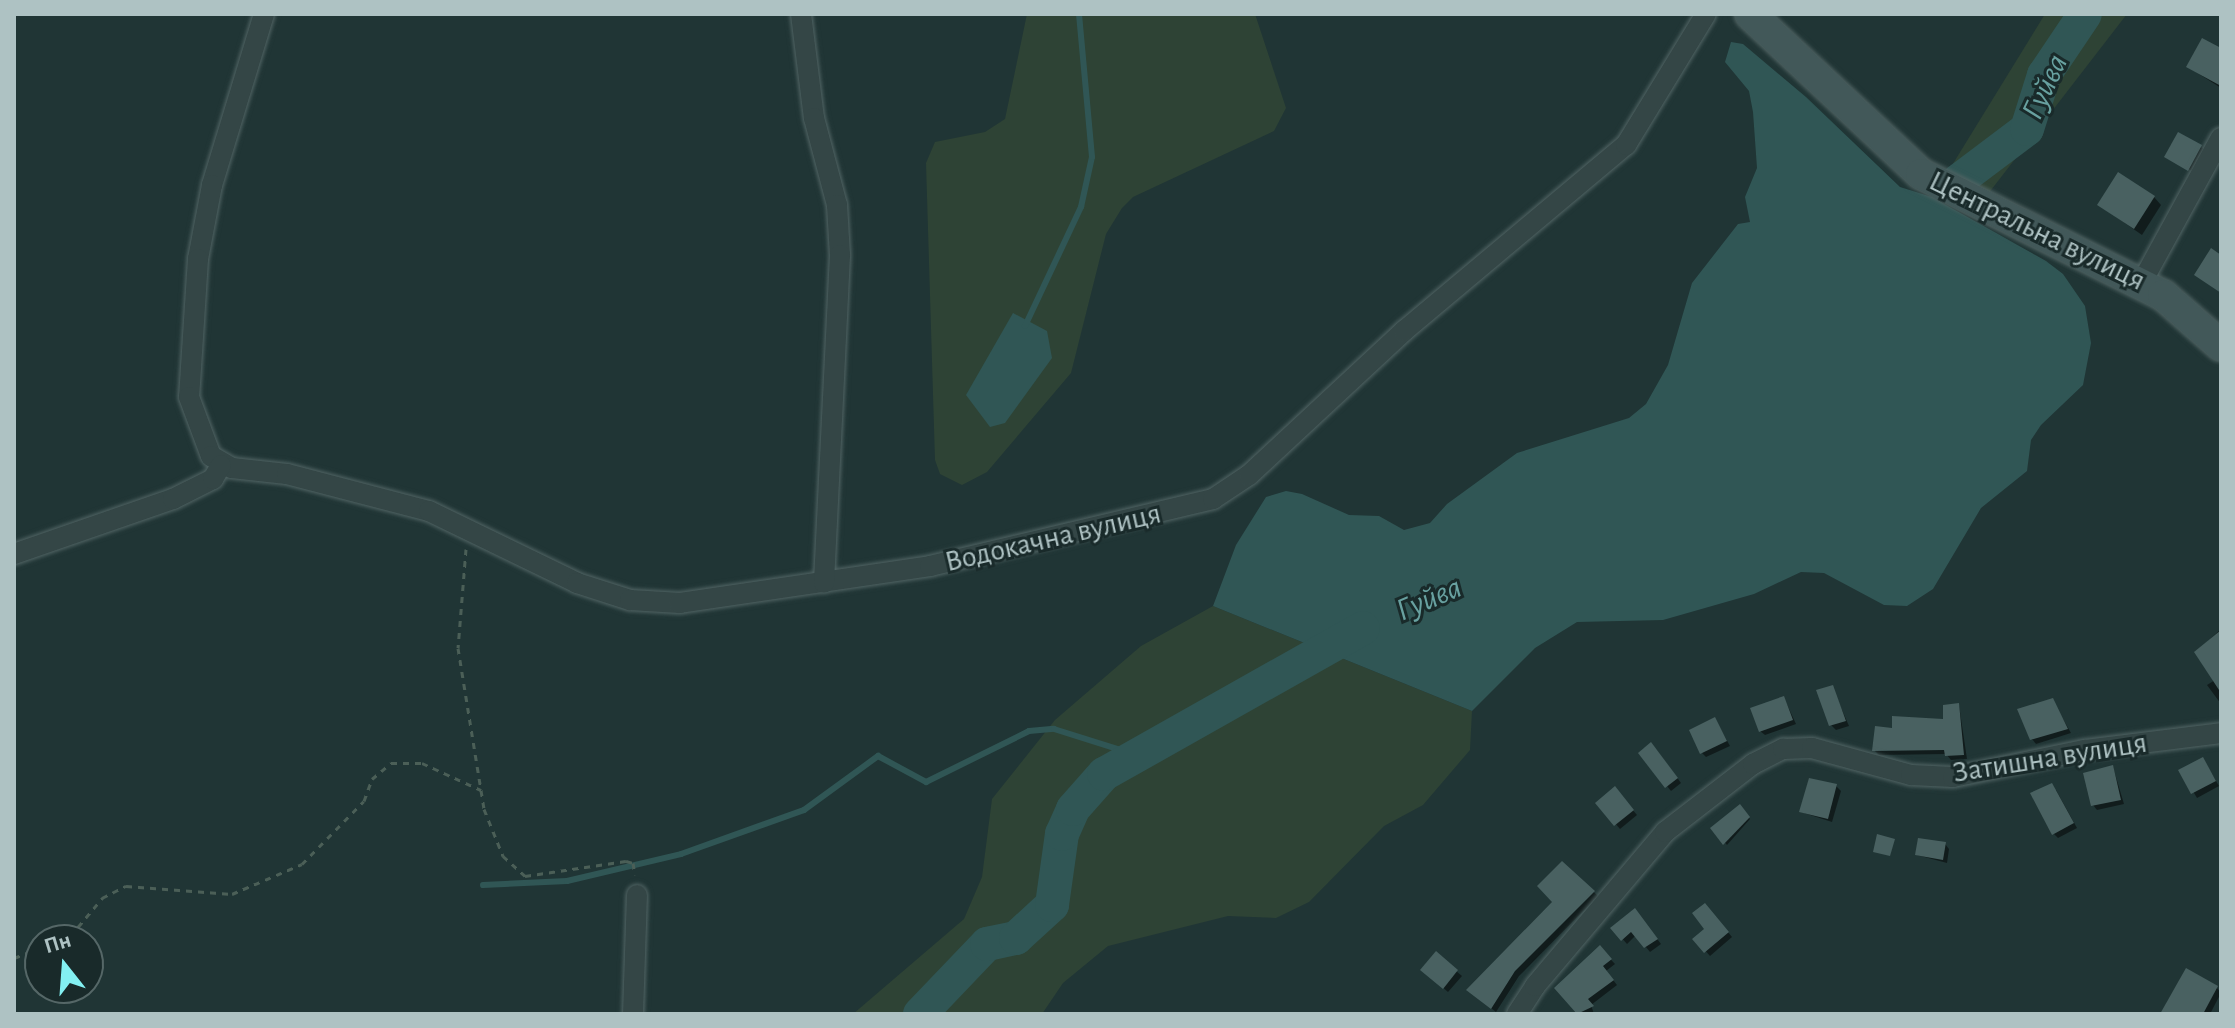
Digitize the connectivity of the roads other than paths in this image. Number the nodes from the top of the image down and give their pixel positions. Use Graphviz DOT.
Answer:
graph roads {
  1 [pos="264,14"];
  2 [pos="801,14"];
  3 [pos="1706,14"];
  4 [pos="1750,14"];
  5 [pos="2221,138"];
  6 [pos="2142,282"];
  7 [pos="2221,346"];
  8 [pos="221,465"];
  9 [pos="14,554"];
  10 [pos="824,583"];
  11 [pos="2221,733"];
  12 [pos="637,895"];
  13 [pos="633,1014"];
  14 [pos="1517,1014"];
  1 -- 8 [label="street"];
  2 -- 10 [label="street"];
  3 -- 10 [label="street, Водокачна вулиця"];
  4 -- 6 [label="street, Центральна вулиця"];
  5 -- 6 [label="street"];
  6 -- 7 [label="street, Центральна вулиця"];
  8 -- 9 [label="street"];
  8 -- 10 [label="street, Водокачна вулиця"];
  11 -- 14 [label="street, Затишна вулиця"];
  12 -- 13 [label="street"];
}
